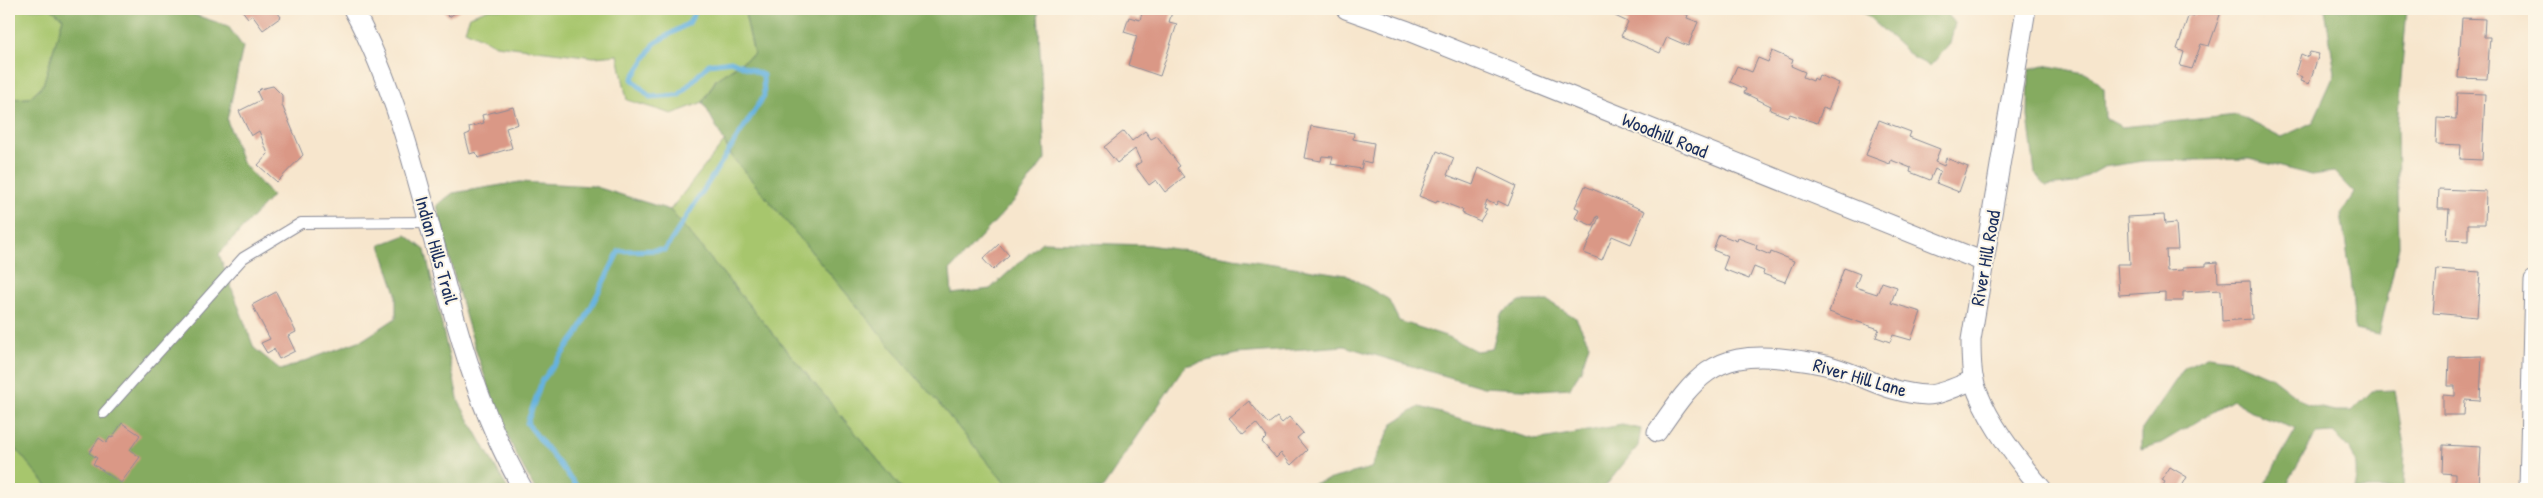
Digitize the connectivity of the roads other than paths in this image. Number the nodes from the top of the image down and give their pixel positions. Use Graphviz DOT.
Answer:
graph roads {
  1 [pos="353,9"];
  2 [pos="1346,9"];
  3 [pos="2026,9"];
  4 [pos="429,222"];
  5 [pos="1984,262"];
  6 [pos="2534,280"];
  7 [pos="2533,356"];
  8 [pos="1974,380"];
  9 [pos="104,413"];
  10 [pos="1657,432"];
  11 [pos="523,489"];
  12 [pos="2042,489"];
  13 [pos="2529,489"];
  1 -- 4 [label="street, Indian Hills Trail"];
  2 -- 5 [label="street, Woodhill Road"];
  3 -- 5 [label="street, River Hill Road"];
  4 -- 9 [label="lane"];
  4 -- 11 [label="street, Indian Hills Trail"];
  5 -- 8 [label="street, River Hill Road"];
  6 -- 7 [label="street"];
  7 -- 13 [label="street"];
  8 -- 10 [label="street, River Hill Lane"];
  8 -- 12 [label="street, River Hill Road"];
}
